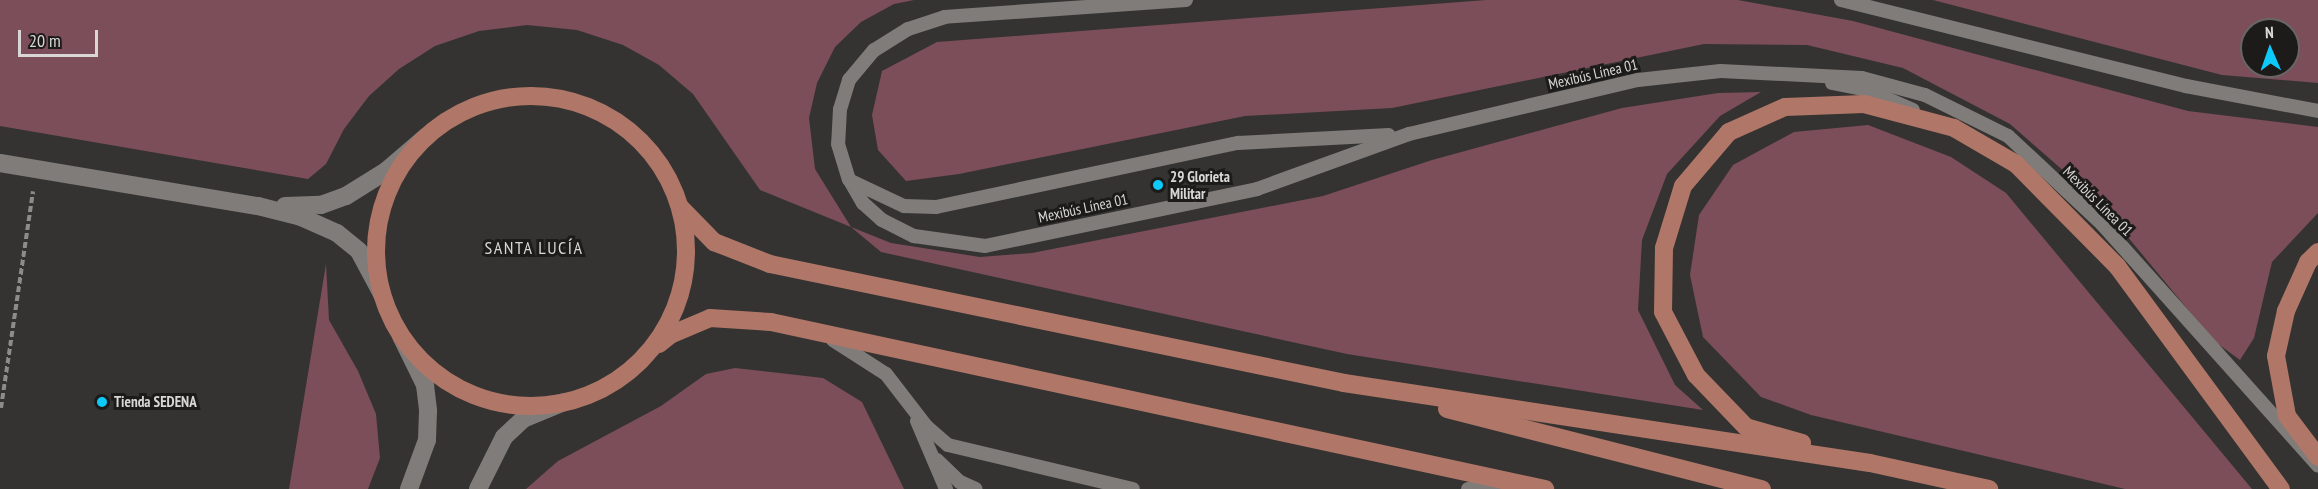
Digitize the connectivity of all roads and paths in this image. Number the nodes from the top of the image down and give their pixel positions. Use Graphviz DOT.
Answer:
graph roads {
  1 [pos="1186,0"];
  2 [pos="1841,0"];
  3 [pos="1786,72"];
  4 [pos="2318,111"];
  5 [pos="1954,128"];
  6 [pos="1409,134"];
  7 [pos="427,136"];
  8 [pos="0,163"];
  9 [pos="36,170"];
  10 [pos="849,179"];
  11 [pos="258,206"];
  12 [pos="680,207"];
  13 [pos="2318,252"];
  14 [pos="382,294"];
  15 [pos="812,331"];
  16 [pos="401,336"];
  17 [pos="644,357"];
  18 [pos="1344,383"];
  19 [pos="908,400"];
  20 [pos="564,402"];
  21 [pos="1,408"];
  22 [pos="931,454"];
  23 [pos="2318,457"];
  24 [pos="1870,463"];
  25 [pos="2318,466"];
  26 [pos="409,489"];
  27 [pos="478,489"];
  28 [pos="946,489"];
  29 [pos="976,489"];
  30 [pos="1133,489"];
  31 [pos="1468,489"];
  32 [pos="1533,489"];
  33 [pos="1545,489"];
  34 [pos="1762,489"];
  35 [pos="1989,489"];
  36 [pos="2281,489"];
  1 -- 10 [label="lane, Mexibús Línea 01"];
  2 -- 4 [label="lane"];
  3 -- 5 [label="lane, Mexibús Línea 01"];
  3 -- 6 [label="lane, Mexibús Línea 01"];
  3 -- 25 [label="lane, Mexibús Línea 01"];
  5 -- 24 [label="main road"];
  5 -- 36 [label="main road"];
  6 -- 10 [label="lane, Mexibús Línea 01"];
  6 -- 10 [label="lane, Mexibús Línea 01"];
  7 -- 11 [label="street"];
  7 -- 12 [label="main road"];
  7 -- 14 [label="main road"];
  8 -- 9 [label="street"];
  9 -- 11 [label="street"];
  9 -- 21 [label="path"];
  11 -- 14 [label="street"];
  12 -- 17 [label="main road"];
  12 -- 18 [label="main road"];
  13 -- 23 [label="main road"];
  14 -- 16 [label="main road"];
  15 -- 17 [label="main road"];
  15 -- 19 [label="lane"];
  15 -- 33 [label="main road"];
  16 -- 20 [label="main road"];
  16 -- 26 [label="street"];
  17 -- 20 [label="main road"];
  18 -- 24 [label="main road"];
  18 -- 34 [label="main road"];
  19 -- 22 [label="lane"];
  19 -- 30 [label="lane"];
  20 -- 27 [label="street"];
  22 -- 28 [label="lane"];
  22 -- 29 [label="lane"];
  24 -- 35 [label="main road"];
  31 -- 32 [label="lane"];
}
